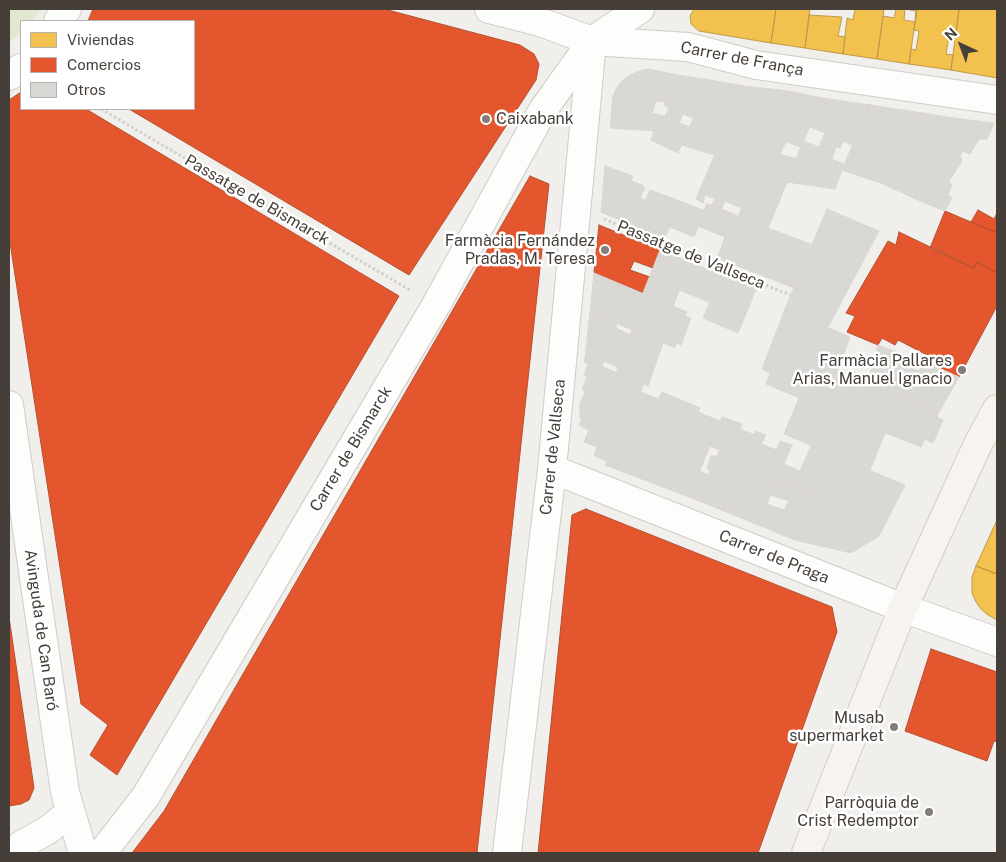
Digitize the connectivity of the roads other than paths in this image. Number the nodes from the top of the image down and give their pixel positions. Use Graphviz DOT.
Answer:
graph roads {
  1 [pos="67,9"];
  2 [pos="489,9"];
  3 [pos="640,9"];
  4 [pos="59,20"];
  5 [pos="592,41"];
  6 [pos="20,69"];
  7 [pos="9,76"];
  8 [pos="997,100"];
  9 [pos="9,405"];
  10 [pos="997,409"];
  11 [pos="552,469"];
  12 [pos="903,608"];
  13 [pos="997,642"];
  14 [pos="70,812"];
  15 [pos="24,846"];
  16 [pos="83,853"];
  17 [pos="102,853"];
  18 [pos="507,853"];
  19 [pos="806,853"];
  1 -- 4 [label="street"];
  2 -- 5 [label="street, Carrer de França"];
  3 -- 5 [label="street"];
  5 -- 8 [label="street, Carrer de França"];
  5 -- 11 [label="street, Carrer de Vallseca"];
  5 -- 17 [label="street, Carrer de Bismarck"];
  6 -- 7 [label="street"];
  9 -- 14 [label="street, Avinguda de Can Baró"];
  10 -- 12 [label="street"];
  11 -- 12 [label="street, Carrer de Praga"];
  11 -- 18 [label="street, Carrer de Vallseca"];
  12 -- 13 [label="street, Carrer de Praga"];
  12 -- 19 [label="street"];
  14 -- 15 [label="street"];
  14 -- 16 [label="street, Avinguda de Can Baró"];
}
